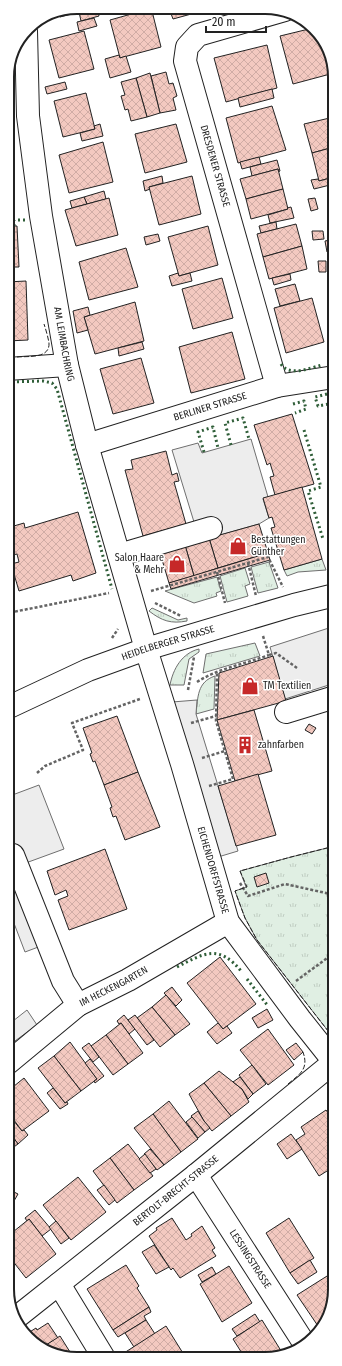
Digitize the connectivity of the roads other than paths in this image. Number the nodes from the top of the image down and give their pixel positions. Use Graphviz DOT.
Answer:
graph roads {
  1 [pos="270,14"];
  2 [pos="26,40"];
  3 [pos="67,365"];
  4 [pos="14,369"];
  5 [pos="328,378"];
  6 [pos="277,386"];
  7 [pos="87,445"];
  8 [pos="211,528"];
  9 [pos="119,555"];
  10 [pos="328,597"];
  11 [pos="146,649"];
  12 [pos="328,700"];
  13 [pos="14,705"];
  14 [pos="286,712"];
  15 [pos="14,858"];
  16 [pos="228,922"];
  17 [pos="78,1005"];
  18 [pos="328,1054"];
  19 [pos="14,1058"];
  20 [pos="328,1067"];
  21 [pos="196,1175"];
  22 [pos="59,1284"];
  23 [pos="19,1315"];
  24 [pos="302,1340"];
  25 [pos="100,1352"];
  1 -- 6 [label="street, DRESDENER STRASSE"];
  2 -- 3 [label="street, AM LEIMBACHRING"];
  3 -- 4 [label="street"];
  3 -- 7 [label="street, AM LEIMBACHRING"];
  5 -- 6 [label="street, BERLINER STRASSE"];
  6 -- 7 [label="street, BERLINER STRASSE"];
  7 -- 9 [label="street, AM LEIMBACHRING"];
  8 -- 9 [label="street"];
  9 -- 11 [label="street, AM LEIMBACHRING"];
  10 -- 11 [label="street, HEIDELBERGER STRASSE"];
  11 -- 13 [label="street, HEIDELBERGER STRASSE"];
  11 -- 16 [label="street, EICHENDORFFSTRASSE"];
  12 -- 14 [label="street"];
  15 -- 17 [label="street"];
  16 -- 17 [label="street, IM HECKENGARTEN"];
  16 -- 18 [label="street, EICHENDORFFSTRASSE"];
  17 -- 19 [label="street, IM HECKENGARTEN"];
  20 -- 21 [label="street, BERTOLT-BRECHT-STRASSE"];
  21 -- 22 [label="street, BERTOLT-BRECHT-STRASSE"];
  21 -- 24 [label="street, LESSINGSTRASSE"];
  22 -- 23 [label="street, BERTOLT-BRECHT-STRASSE"];
  22 -- 25 [label="street"];
}
